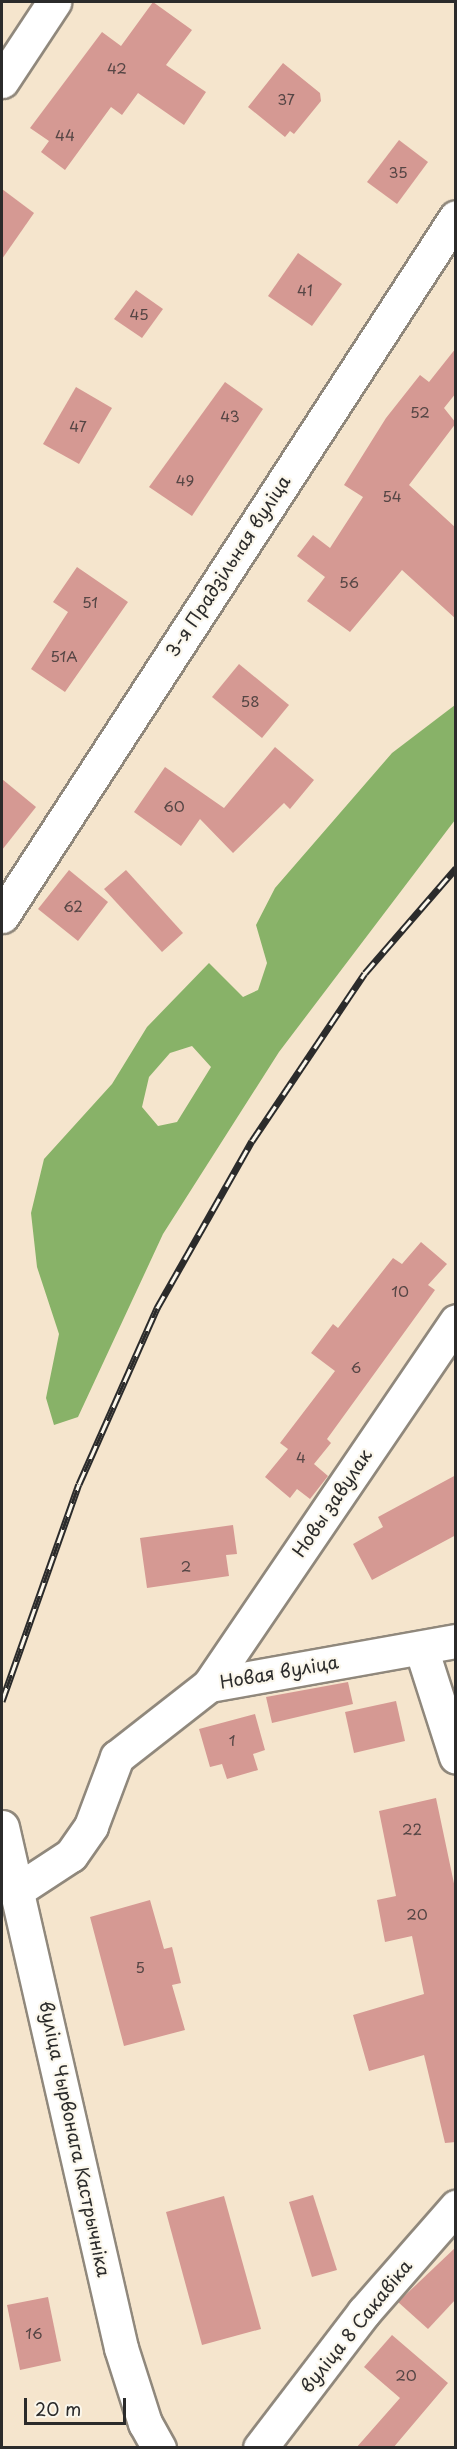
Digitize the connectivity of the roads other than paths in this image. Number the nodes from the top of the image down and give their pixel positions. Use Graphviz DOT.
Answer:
graph roads {
  1 [pos="54,2"];
  2 [pos="2,81"];
  3 [pos="456,217"];
  4 [pos="2,916"];
  5 [pos="456,1321"];
  6 [pos="456,1641"];
  7 [pos="421,1648"];
  8 [pos="209,1685"];
  9 [pos="456,1757"];
  10 [pos="2,1827"];
  11 [pos="19,1888"];
  12 [pos="456,2207"];
  13 [pos="159,2448"];
  14 [pos="260,2448"];
  1 -- 2 [label="street"];
  3 -- 4 [label="street, 3-я Прадзільная вуліца"];
  5 -- 8 [label="street, Новы завулак"];
  6 -- 7 [label="street, Новая вуліца"];
  7 -- 8 [label="street, Новая вуліца"];
  7 -- 9 [label="street"];
  8 -- 11 [label="street, Новая вуліца"];
  10 -- 11 [label="street, вуліца Чырвонага Кастрычніка"];
  11 -- 13 [label="street, вуліца Чырвонага Кастрычніка"];
  12 -- 14 [label="street, вуліца 8 Сакавіка"];
}
